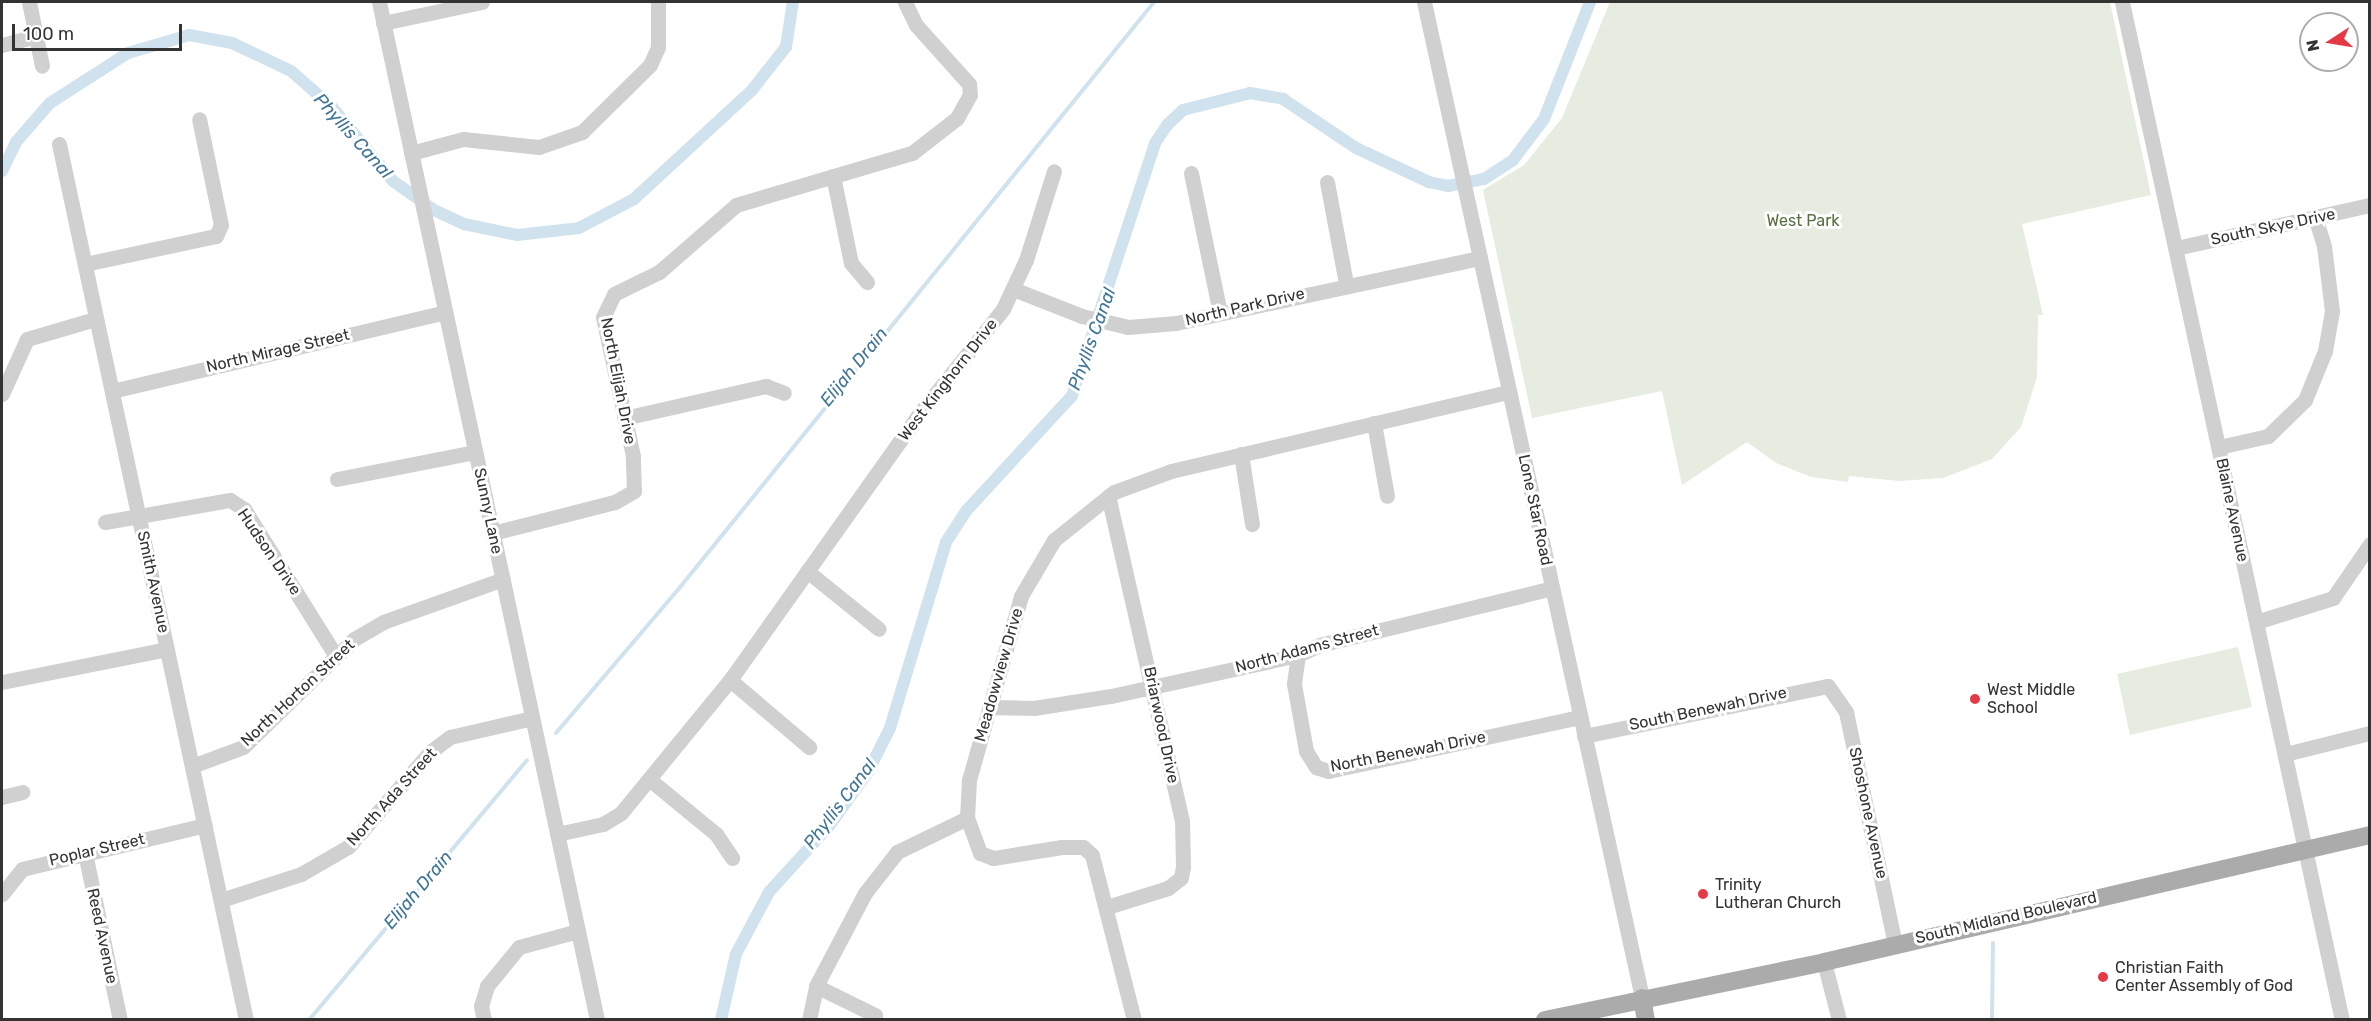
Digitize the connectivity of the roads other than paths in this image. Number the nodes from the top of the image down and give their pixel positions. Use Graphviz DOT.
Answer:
graph roads {
  1 [pos="29,2"];
  2 [pos="379,2"];
  3 [pos="483,2"];
  4 [pos="658,2"];
  5 [pos="905,2"];
  6 [pos="1424,2"];
  7 [pos="2122,2"];
  8 [pos="383,22"];
  9 [pos="36,36"];
  10 [pos="2,45"];
  11 [pos="42,66"];
  12 [pos="199,119"];
  13 [pos="59,144"];
  14 [pos="411,153"];
  15 [pos="1054,171"];
  16 [pos="1191,173"];
  17 [pos="833,176"];
  18 [pos="1327,182"];
  19 [pos="2370,205"];
  20 [pos="2316,219"];
  21 [pos="2176,248"];
  22 [pos="1480,258"];
  23 [pos="85,264"];
  24 [pos="867,282"];
  25 [pos="1347,284"];
  26 [pos="1013,289"];
  27 [pos="445,312"];
  28 [pos="1220,312"];
  29 [pos="95,319"];
  30 [pos="111,391"];
  31 [pos="1509,392"];
  32 [pos="784,393"];
  33 [pos="2,394"];
  34 [pos="624,418"];
  35 [pos="1374,423"];
  36 [pos="2219,447"];
  37 [pos="475,452"];
  38 [pos="1241,454"];
  39 [pos="337,479"];
  40 [pos="1108,496"];
  41 [pos="1387,496"];
  42 [pos="139,517"];
  43 [pos="105,522"];
  44 [pos="1252,524"];
  45 [pos="493,533"];
  46 [pos="2370,544"];
  47 [pos="807,571"];
  48 [pos="502,579"];
  49 [pos="1552,588"];
  50 [pos="2256,622"];
  51 [pos="879,629"];
  52 [pos="167,649"];
  53 [pos="1298,655"];
  54 [pos="336,656"];
  55 [pos="730,680"];
  56 [pos="2,682"];
  57 [pos="1153,687"];
  58 [pos="1831,687"];
  59 [pos="990,706"];
  60 [pos="1580,717"];
  61 [pos="532,718"];
  62 [pos="2370,733"];
  63 [pos="1584,736"];
  64 [pos="809,747"];
  65 [pos="2284,754"];
  66 [pos="192,766"];
  67 [pos="649,779"];
  68 [pos="22,792"];
  69 [pos="2,797"];
  70 [pos="968,818"];
  71 [pos="205,825"];
  72 [pos="557,834"];
  73 [pos="2370,835"];
  74 [pos="2305,849"];
  75 [pos="85,853"];
  76 [pos="732,858"];
  77 [pos="2,894"];
  78 [pos="221,900"];
  79 [pos="1107,907"];
  80 [pos="578,931"];
  81 [pos="1896,944"];
  82 [pos="1824,962"];
  83 [pos="816,986"];
  84 [pos="1641,998"];
  85 [pos="875,1015"];
  86 [pos="120,1020"];
  87 [pos="246,1020"];
  88 [pos="484,1020"];
  89 [pos="597,1020"];
  90 [pos="809,1020"];
  91 [pos="1134,1020"];
  92 [pos="1545,1020"];
  93 [pos="1646,1020"];
  94 [pos="1839,1020"];
  95 [pos="2342,1020"];
  1 -- 9 [label="street"];
  2 -- 8 [label="street, Sunny Lane"];
  3 -- 8 [label="street"];
  4 -- 14 [label="street"];
  5 -- 17 [label="street, North Elijah Drive"];
  6 -- 22 [label="street, Lone Star Road"];
  7 -- 21 [label="street, Blaine Avenue"];
  8 -- 14 [label="street, Sunny Lane"];
  9 -- 10 [label="street"];
  9 -- 11 [label="street"];
  12 -- 23 [label="street"];
  13 -- 23 [label="street, Smith Avenue"];
  14 -- 27 [label="street, Sunny Lane"];
  15 -- 26 [label="street, West Kinghorn Drive"];
  16 -- 28 [label="street"];
  17 -- 24 [label="street"];
  17 -- 34 [label="street, North Elijah Drive"];
  18 -- 25 [label="street"];
  19 -- 20 [label="street, South Skye Drive"];
  20 -- 21 [label="street, South Skye Drive"];
  20 -- 36 [label="street"];
  21 -- 36 [label="street, Blaine Avenue"];
  22 -- 25 [label="street, North Park Drive"];
  22 -- 31 [label="street, Lone Star Road"];
  23 -- 29 [label="street, Smith Avenue"];
  25 -- 28 [label="street, North Park Drive"];
  26 -- 28 [label="street, North Park Drive"];
  26 -- 47 [label="street, West Kinghorn Drive"];
  27 -- 30 [label="street, North Mirage Street"];
  27 -- 37 [label="street, Sunny Lane"];
  29 -- 30 [label="street, Smith Avenue"];
  29 -- 33 [label="street"];
  30 -- 42 [label="street, Smith Avenue"];
  31 -- 35 [label="street, Meadowview Drive"];
  31 -- 49 [label="street, Lone Star Road"];
  32 -- 34 [label="street"];
  34 -- 45 [label="street, North Elijah Drive"];
  35 -- 38 [label="street, Meadowview Drive"];
  35 -- 41 [label="street"];
  36 -- 50 [label="street, Blaine Avenue"];
  37 -- 39 [label="street"];
  37 -- 45 [label="street, Sunny Lane"];
  38 -- 40 [label="street, Meadowview Drive"];
  38 -- 44 [label="street"];
  40 -- 57 [label="street, Briarwood Drive"];
  40 -- 59 [label="street, Meadowview Drive"];
  42 -- 43 [label="street, Hudson Drive"];
  42 -- 52 [label="street, Smith Avenue"];
  42 -- 54 [label="street, Hudson Drive"];
  45 -- 48 [label="street, Sunny Lane"];
  46 -- 50 [label="street"];
  47 -- 51 [label="street"];
  47 -- 55 [label="street, West Kinghorn Drive"];
  48 -- 54 [label="street, North Horton Street"];
  48 -- 61 [label="street, Sunny Lane"];
  49 -- 53 [label="street, North Adams Street"];
  49 -- 60 [label="street, Lone Star Road"];
  50 -- 65 [label="street, Blaine Avenue"];
  52 -- 56 [label="street"];
  52 -- 66 [label="street, Smith Avenue"];
  53 -- 57 [label="street, North Adams Street"];
  53 -- 60 [label="street, North Benewah Drive"];
  54 -- 66 [label="street, North Horton Street"];
  55 -- 64 [label="street"];
  55 -- 67 [label="street, West Kinghorn Drive"];
  57 -- 59 [label="street, North Adams Street"];
  57 -- 79 [label="street, Briarwood Drive"];
  58 -- 63 [label="street, South Benewah Drive"];
  58 -- 81 [label="street, Shoshone Avenue"];
  59 -- 70 [label="street, Meadowview Drive"];
  60 -- 63 [label="street, Lone Star Road"];
  61 -- 72 [label="street, Sunny Lane"];
  61 -- 78 [label="street, North Ada Street"];
  62 -- 65 [label="street"];
  63 -- 84 [label="street, Lone Star Road"];
  65 -- 74 [label="street, Blaine Avenue"];
  66 -- 71 [label="street, Smith Avenue"];
  67 -- 72 [label="street, West Kinghorn Drive"];
  67 -- 76 [label="street"];
  68 -- 69 [label="street"];
  70 -- 79 [label="street, Meadowview Drive"];
  70 -- 83 [label="street"];
  71 -- 75 [label="street, Poplar Street"];
  71 -- 78 [label="street, Smith Avenue"];
  72 -- 80 [label="street, Sunny Lane"];
  73 -- 74 [label="main road, South Midland Boulevard"];
  74 -- 81 [label="main road, South Midland Boulevard"];
  74 -- 95 [label="street, Blaine Avenue"];
  75 -- 77 [label="street, Poplar Street"];
  75 -- 86 [label="street, Reed Avenue"];
  78 -- 87 [label="street, Smith Avenue"];
  79 -- 91 [label="street"];
  80 -- 88 [label="street"];
  80 -- 89 [label="street, Sunny Lane"];
  81 -- 82 [label="main road, South Midland Boulevard"];
  82 -- 84 [label="main road, South Midland Boulevard"];
  82 -- 94 [label="street"];
  83 -- 85 [label="street"];
  83 -- 90 [label="street"];
  84 -- 92 [label="main road, South Midland Boulevard"];
  84 -- 93 [label="main road, Lone Star Road"];
}
